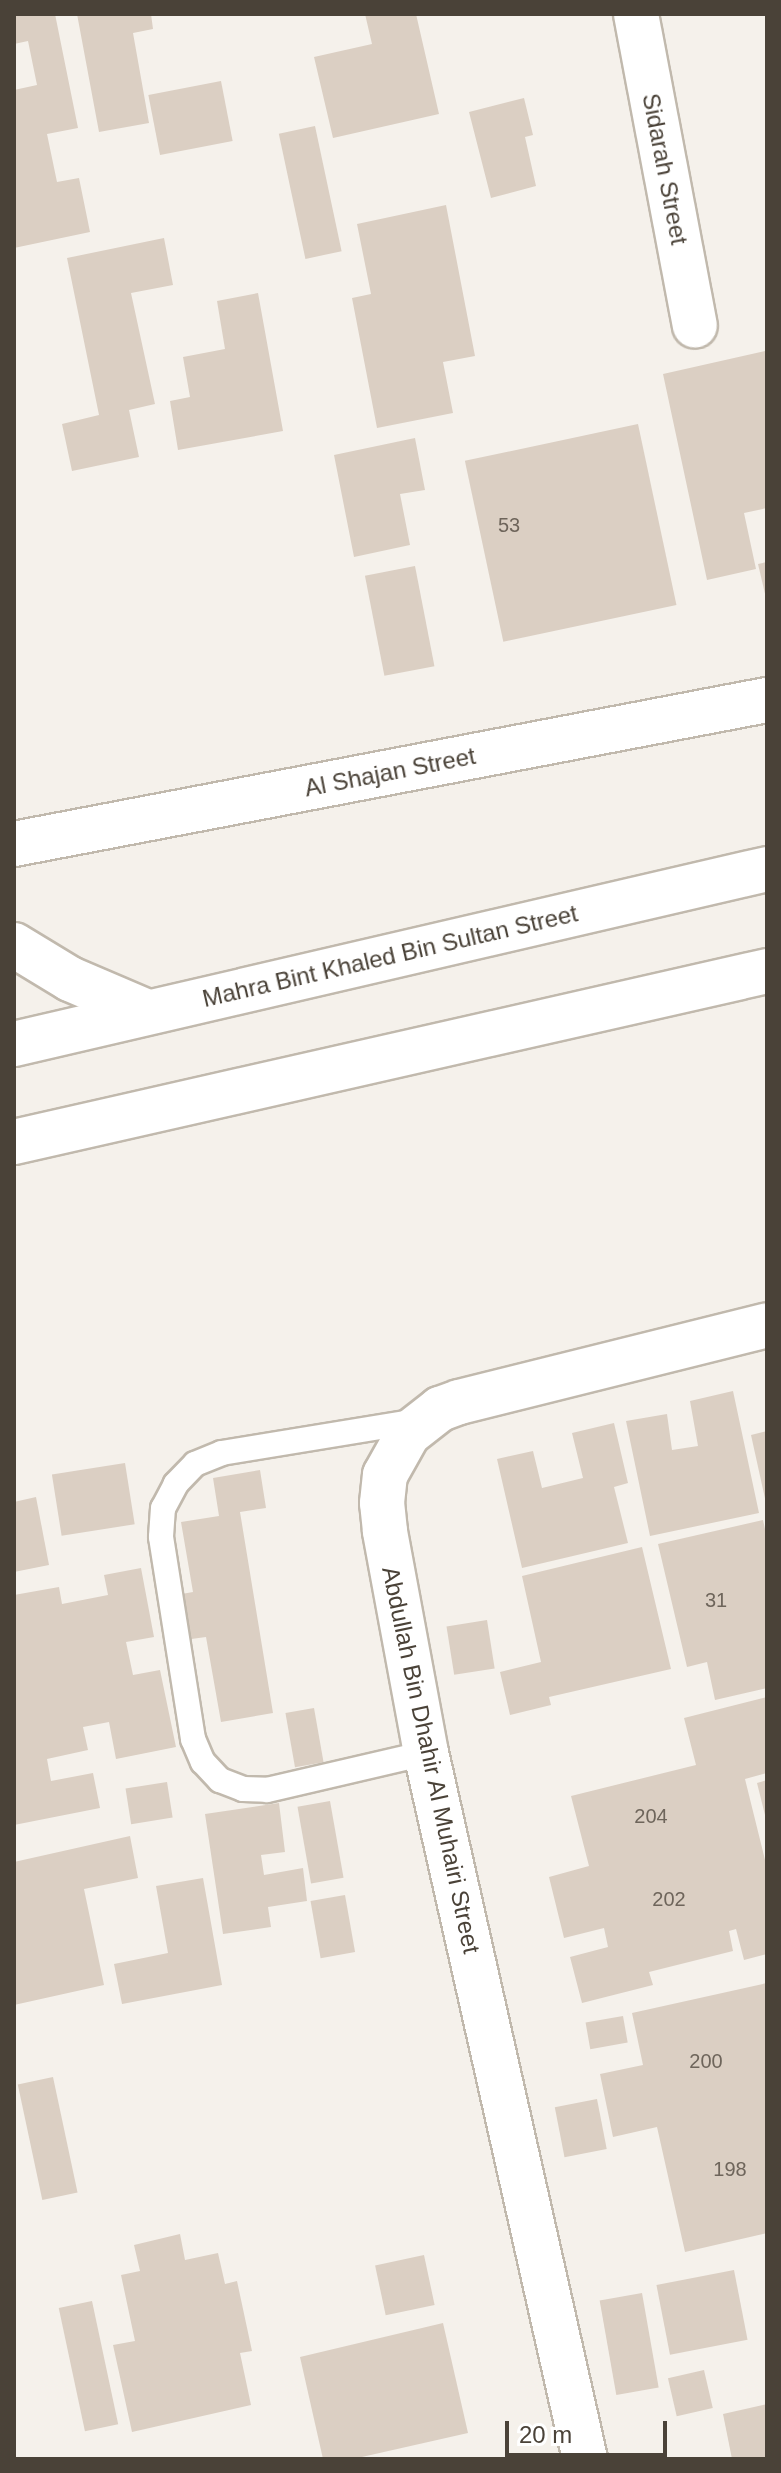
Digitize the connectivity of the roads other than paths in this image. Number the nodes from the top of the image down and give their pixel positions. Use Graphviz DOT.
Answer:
graph roads {
  1 [pos="636,14"];
  2 [pos="695,325"];
  3 [pos="767,700"];
  4 [pos="14,844"];
  5 [pos="767,869"];
  6 [pos="14,945"];
  7 [pos="767,971"];
  8 [pos="147,1012"];
  9 [pos="14,1044"];
  10 [pos="14,1142"];
  11 [pos="767,1325"];
  12 [pos="424,1420"];
  13 [pos="426,1753"];
  14 [pos="585,2459"];
  1 -- 2 [label="street, Sidarah Street"];
  3 -- 4 [label="street, Al Shajan Street"];
  5 -- 8 [label="street, Mahra Bint Khaled Bin Sultan Street"];
  6 -- 8 [label="street"];
  7 -- 10 [label="street"];
  8 -- 9 [label="street, Mahra Bint Khaled Bin Sultan Street"];
  11 -- 12 [label="street, Abdullah Bin Dhahir Al Muhairi Street"];
  12 -- 13 [label="street, Abdullah Bin Dhahir Al Muhairi Street"];
  12 -- 13 [label="lane"];
  13 -- 14 [label="street, Abdullah Bin Dhahir Al Muhairi Street"];
}
